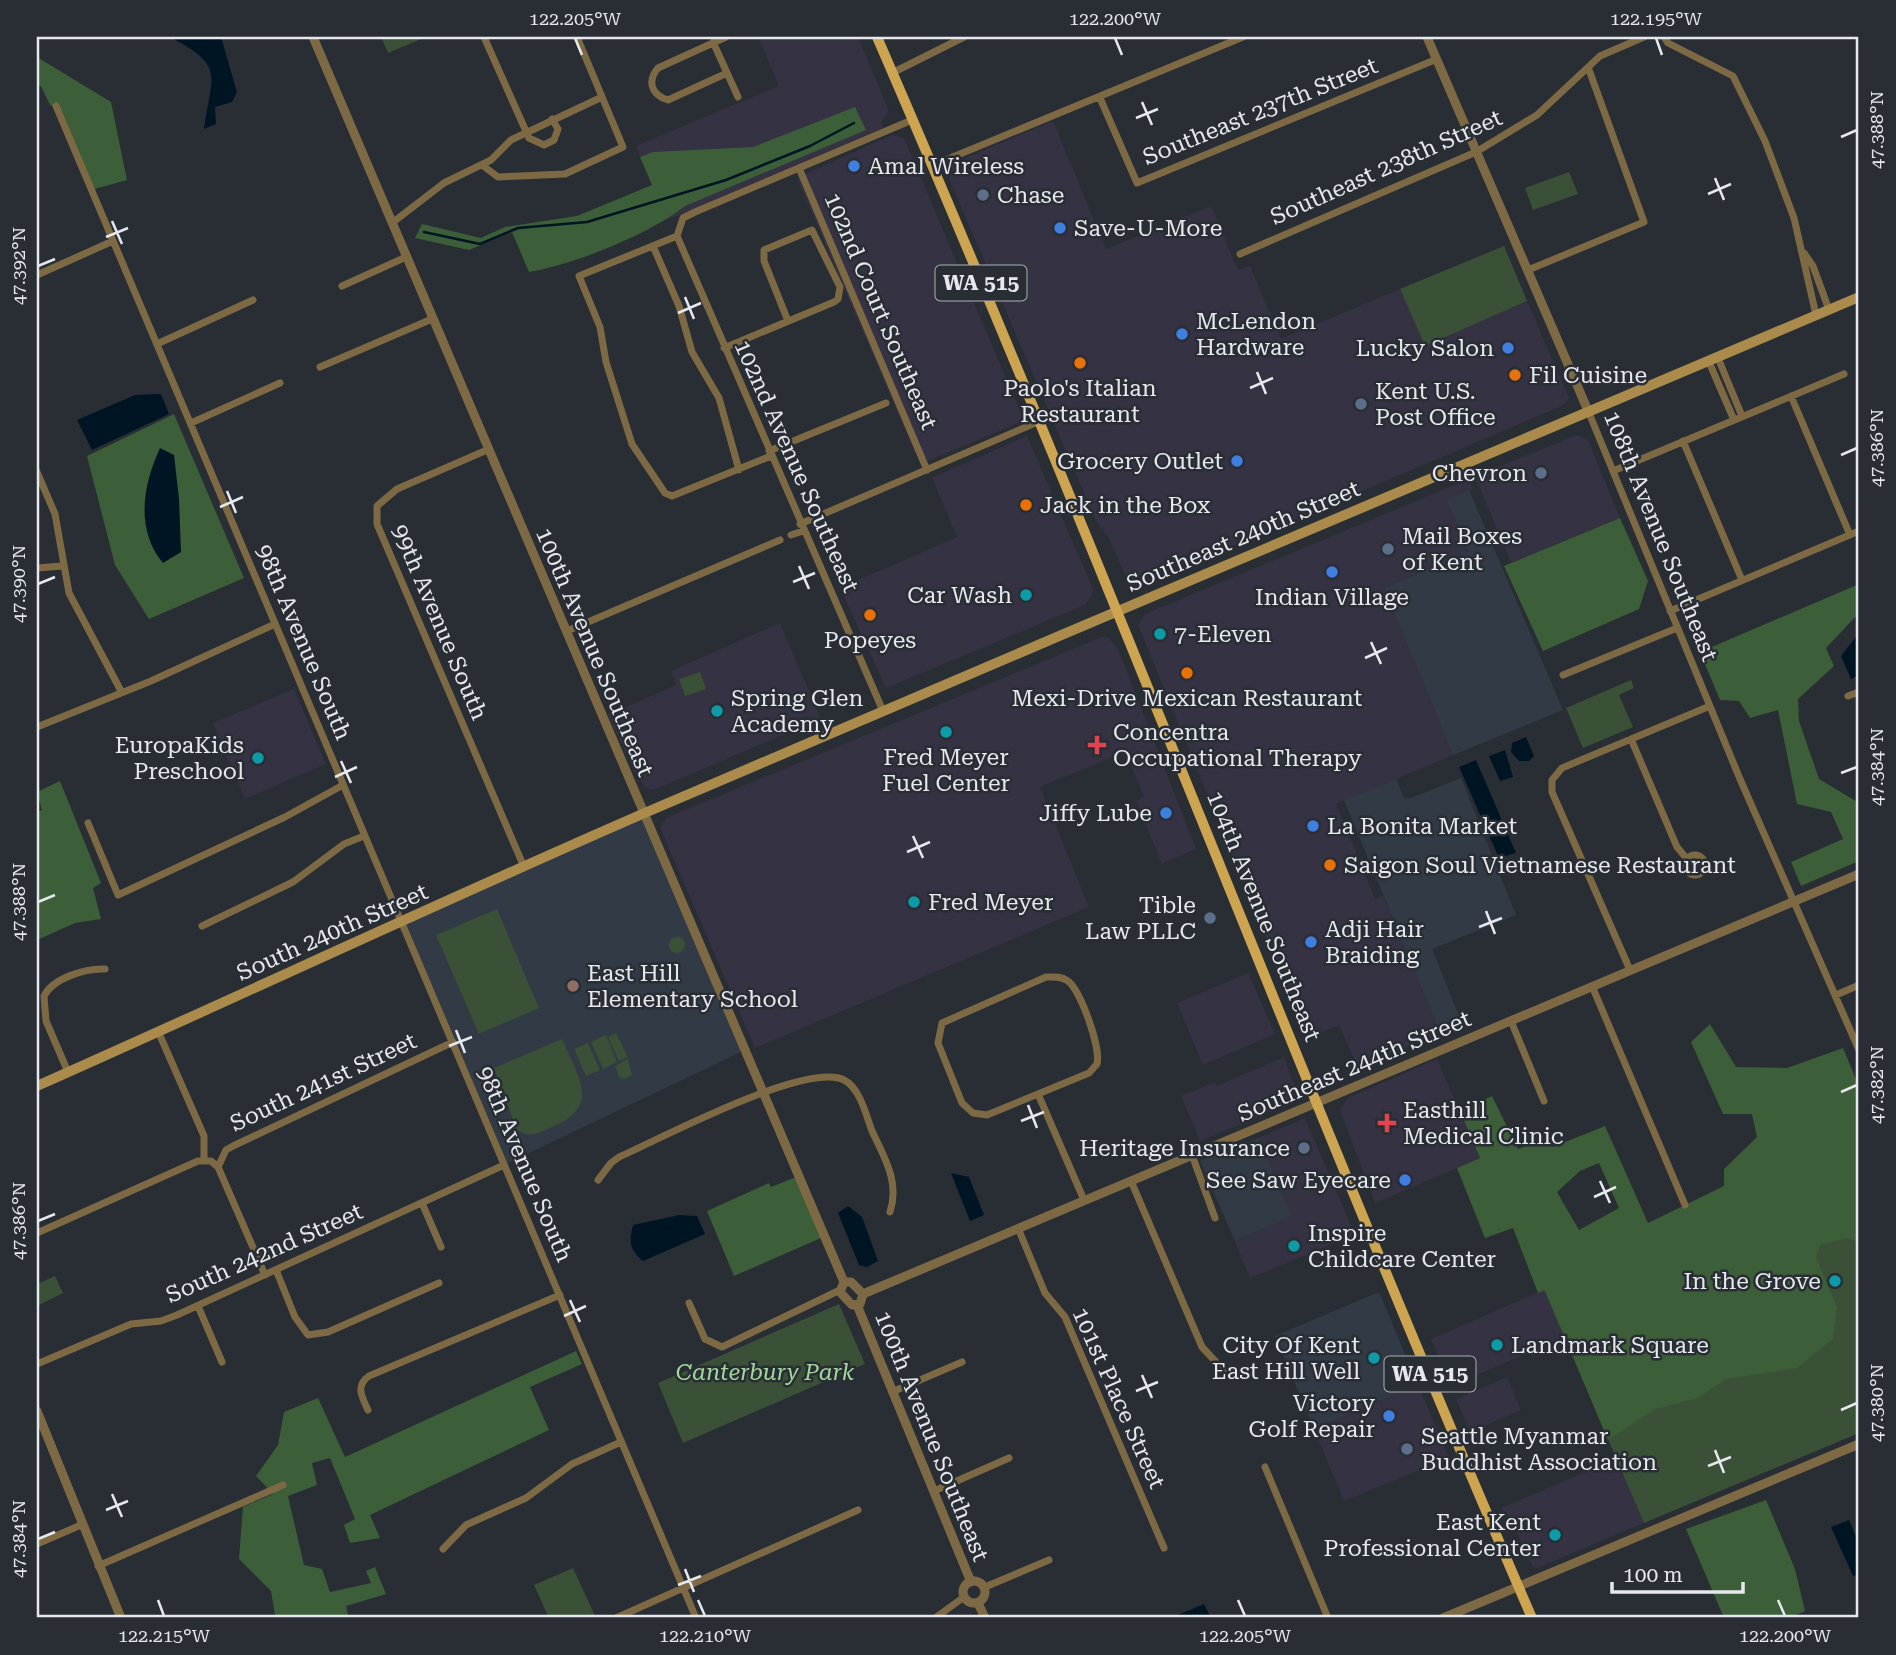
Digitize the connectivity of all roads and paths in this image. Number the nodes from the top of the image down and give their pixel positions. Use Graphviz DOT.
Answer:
graph roads {
  1 [pos="313,37"];
  2 [pos="484,37"];
  3 [pos="577,37"];
  4 [pos="726,37"];
  5 [pos="877,37"];
  6 [pos="963,37"];
  7 [pos="1243,37"];
  8 [pos="1427,37"];
  9 [pos="1644,37"];
  10 [pos="1664,37"];
  11 [pos="713,42"];
  12 [pos="1437,59"];
  13 [pos="1588,67"];
  14 [pos="892,72"];
  15 [pos="727,73"];
  16 [pos="602,97"];
  17 [pos="738,97"];
  18 [pos="1100,98"];
  19 [pos="56,106"];
  20 [pos="518,118"];
  21 [pos="552,119"];
  22 [pos="912,120"];
  23 [pos="537,126"];
  24 [pos="524,133"];
  25 [pos="1476,152"];
  26 [pos="482,165"];
  27 [pos="931,166"];
  28 [pos="799,168"];
  29 [pos="392,223"];
  30 [pos="677,236"];
  31 [pos="113,241"];
  32 [pos="653,246"];
  33 [pos="1804,252"];
  34 [pos="1240,254"];
  35 [pos="406,257"];
  36 [pos="1528,270"];
  37 [pos="37,275"];
  38 [pos="342,286"];
  39 [pos="1859,297"];
  40 [pos="253,300"];
  41 [pos="1829,310"];
  42 [pos="1816,315"];
  43 [pos="432,319"];
  44 [pos="788,321"];
  45 [pos="157,344"];
  46 [pos="724,348"];
  47 [pos="1713,360"];
  48 [pos="320,367"];
  49 [pos="1844,374"];
  50 [pos="280,383"];
  51 [pos="1791,396"];
  52 [pos="886,403"];
  53 [pos="1589,413"];
  54 [pos="1742,416"];
  55 [pos="1734,420"];
  56 [pos="1040,421"];
  57 [pos="191,423"];
  58 [pos="1683,442"];
  59 [pos="487,450"];
  60 [pos="770,454"];
  61 [pos="739,470"];
  62 [pos="927,470"];
  63 [pos="1613,471"];
  64 [pos="37,472"];
  65 [pos="802,527"];
  66 [pos="1859,531"];
  67 [pos="1850,535"];
  68 [pos="792,536"];
  69 [pos="780,540"];
  70 [pos="62,566"];
  71 [pos="37,568"];
  72 [pos="1742,580"];
  73 [pos="1118,609"];
  74 [pos="1670,611"];
  75 [pos="275,624"];
  76 [pos="1677,628"];
  77 [pos="567,632"];
  78 [pos="1563,675"];
  79 [pos="121,691"];
  80 [pos="1859,692"];
  81 [pos="1848,696"];
  82 [pos="1710,706"];
  83 [pos="883,711"];
  84 [pos="37,727"];
  85 [pos="1631,739"];
  86 [pos="343,785"];
  87 [pos="643,814"];
  88 [pos="88,823"];
  89 [pos="364,836"];
  90 [pos="1687,859"];
  91 [pos="524,867"];
  92 [pos="1859,874"];
  93 [pos="1795,901"];
  94 [pos="402,921"];
  95 [pos="202,926"];
  96 [pos="105,969"];
  97 [pos="1630,970"];
  98 [pos="1859,985"];
  99 [pos="1592,986"];
  100 [pos="1836,995"];
  101 [pos="1511,1021"];
  102 [pos="158,1031"];
  103 [pos="453,1042"];
  104 [pos="1859,1051"];
  105 [pos="68,1072"];
  106 [pos="37,1086"];
  107 [pos="763,1092"];
  108 [pos="1038,1094"];
  109 [pos="1544,1101"];
  110 [pos="1318,1102"];
  111 [pos="1192,1155"];
  112 [pos="208,1160"];
  113 [pos="504,1165"];
  114 [pos="218,1167"];
  115 [pos="598,1180"];
  116 [pos="1131,1181"];
  117 [pos="1084,1200"];
  118 [pos="422,1203"];
  119 [pos="1685,1205"];
  120 [pos="890,1212"];
  121 [pos="1215,1217"];
  122 [pos="1018,1228"];
  123 [pos="37,1233"];
  124 [pos="441,1247"];
  125 [pos="276,1270"];
  126 [pos="265,1275"];
  127 [pos="439,1283"];
  128 [pos="842,1286"];
  129 [pos="863,1294"];
  130 [pos="560,1295"];
  131 [pos="689,1304"];
  132 [pos="198,1306"];
  133 [pos="858,1306"];
  134 [pos="962,1362"];
  135 [pos="222,1363"];
  136 [pos="37,1364"];
  137 [pos="1229,1376"];
  138 [pos="892,1392"];
  139 [pos="368,1410"];
  140 [pos="37,1411"];
  141 [pos="621,1442"];
  142 [pos="1859,1444"];
  143 [pos="1009,1458"];
  144 [pos="1265,1467"];
  145 [pos="283,1485"];
  146 [pos="934,1491"];
  147 [pos="858,1510"];
  148 [pos="81,1525"];
  149 [pos="37,1544"];
  150 [pos="1164,1548"];
  151 [pos="443,1549"];
  152 [pos="1049,1560"];
  153 [pos="98,1566"];
  154 [pos="971,1582"];
  155 [pos="985,1587"];
  156 [pos="1518,1587"];
  157 [pos="683,1588"];
  158 [pos="964,1597"];
  159 [pos="978,1603"];
  160 [pos="121,1618"];
  161 [pos="616,1618"];
  162 [pos="696,1618"];
  163 [pos="935,1618"];
  164 [pos="985,1618"];
  165 [pos="1328,1618"];
  166 [pos="1443,1618"];
  167 [pos="1532,1618"];
  1 -- 29 [label="street, 100th Avenue Southeast"];
  2 -- 20 [label="street"];
  3 -- 16 [label="street"];
  4 -- 11 [label="street"];
  5 -- 14 [label="main road, 104th Avenue Southeast / WA 515"];
  6 -- 14 [label="street"];
  7 -- 18 [label="street"];
  8 -- 12 [label="street, 108th Avenue Southeast"];
  9 -- 13 [label="street, Southeast 238th Street"];
  10 -- 33 [label="street"];
  11 -- 15 [label="street"];
  11 -- 15 [label="street"];
  12 -- 18 [label="street, Southeast 237th Street"];
  12 -- 25 [label="street, 108th Avenue Southeast"];
  13 -- 25 [label="street, Southeast 238th Street"];
  13 -- 36 [label="street"];
  14 -- 22 [label="main road, 104th Avenue Southeast / WA 515"];
  15 -- 17 [label="street"];
  16 -- 21 [label="street"];
  16 -- 26 [label="street"];
  18 -- 27 [label="street"];
  19 -- 31 [label="street, 98th Avenue South"];
  20 -- 23 [label="street"];
  20 -- 24 [label="street"];
  21 -- 23 [label="street"];
  21 -- 24 [label="street"];
  22 -- 27 [label="main road, 104th Avenue Southeast / WA 515"];
  22 -- 28 [label="street"];
  23 -- 24 [label="street"];
  24 -- 26 [label="street"];
  25 -- 34 [label="street, Southeast 238th Street"];
  25 -- 36 [label="street, 108th Avenue Southeast"];
  26 -- 29 [label="street"];
  27 -- 56 [label="main road, 104th Avenue Southeast / WA 515"];
  28 -- 30 [label="street"];
  28 -- 62 [label="street, 102nd Court Southeast"];
  29 -- 35 [label="street, 100th Avenue Southeast"];
  30 -- 32 [label="street"];
  30 -- 46 [label="street, 102nd Avenue Southeast"];
  31 -- 37 [label="street"];
  31 -- 45 [label="street, 98th Avenue South"];
  32 -- 61 [label="street"];
  32 -- 61 [label="street"];
  33 -- 41 [label="street"];
  33 -- 42 [label="street"];
  35 -- 38 [label="street"];
  35 -- 43 [label="street, 100th Avenue Southeast"];
  36 -- 53 [label="street, 108th Avenue Southeast"];
  39 -- 41 [label="main road, Southeast 240th Street"];
  40 -- 45 [label="street"];
  41 -- 42 [label="main road, Southeast 240th Street"];
  42 -- 47 [label="main road, Southeast 240th Street"];
  43 -- 48 [label="street"];
  43 -- 59 [label="street, 100th Avenue Southeast"];
  44 -- 44 [label="street, 102nd Court Southeast"];
  44 -- 46 [label="street"];
  45 -- 57 [label="street, 98th Avenue South"];
  46 -- 60 [label="street, 102nd Avenue Southeast"];
  47 -- 53 [label="main road, Southeast 240th Street"];
  47 -- 54 [label="street"];
  47 -- 55 [label="street"];
  49 -- 51 [label="street"];
  50 -- 57 [label="street"];
  51 -- 54 [label="street"];
  51 -- 67 [label="street"];
  52 -- 60 [label="street"];
  53 -- 63 [label="street, 108th Avenue Southeast"];
  53 -- 73 [label="main road, Southeast 240th Street"];
  54 -- 55 [label="street"];
  55 -- 58 [label="street"];
  56 -- 62 [label="street"];
  56 -- 73 [label="main road, 104th Avenue Southeast / WA 515"];
  57 -- 75 [label="street, 98th Avenue South"];
  58 -- 63 [label="street"];
  58 -- 72 [label="street"];
  59 -- 77 [label="street, 100th Avenue Southeast"];
  59 -- 91 [label="street, 99th Avenue South"];
  60 -- 61 [label="street"];
  60 -- 65 [label="street, 102nd Avenue Southeast"];
  62 -- 65 [label="street"];
  63 -- 74 [label="street, 108th Avenue Southeast"];
  64 -- 70 [label="street"];
  65 -- 68 [label="street"];
  65 -- 83 [label="street, 102nd Avenue Southeast"];
  66 -- 67 [label="street"];
  67 -- 72 [label="street"];
  69 -- 77 [label="street"];
  70 -- 71 [label="street"];
  70 -- 79 [label="street"];
  72 -- 74 [label="street"];
  73 -- 83 [label="main road, Southeast 240th Street"];
  73 -- 110 [label="main road, 104th Avenue Southeast / WA 515"];
  74 -- 76 [label="street, 108th Avenue Southeast"];
  75 -- 79 [label="street"];
  75 -- 86 [label="street, 98th Avenue South"];
  76 -- 78 [label="street"];
  76 -- 82 [label="street, 108th Avenue Southeast"];
  77 -- 87 [label="street, 100th Avenue Southeast"];
  79 -- 84 [label="street"];
  80 -- 81 [label="street"];
  82 -- 85 [label="street"];
  82 -- 93 [label="street, 108th Avenue Southeast"];
  83 -- 87 [label="main road, Southeast 240th Street"];
  85 -- 90 [label="street"];
  85 -- 97 [label="street"];
  86 -- 88 [label="street"];
  86 -- 89 [label="street, 98th Avenue South"];
  87 -- 91 [label="main road, South 240th Street"];
  87 -- 107 [label="street, 100th Avenue Southeast"];
  89 -- 94 [label="street, 98th Avenue South"];
  89 -- 95 [label="street"];
  91 -- 94 [label="main road, South 240th Street"];
  92 -- 93 [label="street, Southeast 244th Street"];
  93 -- 97 [label="street, Southeast 244th Street"];
  93 -- 100 [label="street, 108th Avenue Southeast"];
  94 -- 102 [label="main road, South 240th Street"];
  94 -- 103 [label="street, 98th Avenue South"];
  96 -- 105 [label="street"];
  97 -- 99 [label="street, Southeast 244th Street"];
  98 -- 100 [label="street"];
  99 -- 101 [label="street, Southeast 244th Street"];
  99 -- 119 [label="street"];
  100 -- 104 [label="street, 108th Avenue Southeast"];
  101 -- 109 [label="street"];
  101 -- 110 [label="street, Southeast 244th Street"];
  102 -- 105 [label="main road, South 240th Street"];
  102 -- 112 [label="street"];
  103 -- 113 [label="street, 98th Avenue South"];
  103 -- 114 [label="street, South 241st Street"];
  105 -- 106 [label="main road, South 240th Street"];
  107 -- 115 [label="street"];
  107 -- 120 [label="street"];
  107 -- 128 [label="street, 100th Avenue Southeast"];
  108 -- 108 [label="street"];
  108 -- 117 [label="street"];
  110 -- 111 [label="street, Southeast 244th Street"];
  110 -- 156 [label="main road, 104th Avenue Southeast / WA 515"];
  111 -- 116 [label="street, Southeast 244th Street"];
  111 -- 121 [label="street"];
  112 -- 114 [label="street"];
  112 -- 123 [label="street"];
  113 -- 118 [label="street, South 242nd Street"];
  113 -- 130 [label="street, 98th Avenue South"];
  114 -- 126 [label="street"];
  116 -- 117 [label="street, Southeast 244th Street"];
  116 -- 137 [label="street"];
  117 -- 122 [label="street, Southeast 244th Street"];
  118 -- 124 [label="street"];
  118 -- 125 [label="street, South 242nd Street"];
  122 -- 129 [label="street, Southeast 244th Street"];
  122 -- 150 [label="street, 101st Place Street"];
  125 -- 126 [label="street, South 242nd Street"];
  125 -- 127 [label="street"];
  126 -- 132 [label="street, South 242nd Street"];
  128 -- 129 [label="street"];
  128 -- 131 [label="street"];
  128 -- 133 [label="street"];
  129 -- 133 [label="street"];
  130 -- 139 [label="street"];
  130 -- 141 [label="street, 98th Avenue South"];
  132 -- 135 [label="street"];
  132 -- 136 [label="street, South 242nd Street"];
  133 -- 138 [label="street, 100th Avenue Southeast"];
  134 -- 138 [label="street"];
  138 -- 146 [label="street, 100th Avenue Southeast"];
  140 -- 148 [label="street"];
  141 -- 151 [label="street"];
  141 -- 157 [label="street, 98th Avenue South"];
  142 -- 156 [label="street"];
  143 -- 146 [label="street"];
  144 -- 165 [label="street"];
  145 -- 153 [label="street"];
  146 -- 154 [label="street, 100th Avenue Southeast"];
  147 -- 157 [label="street"];
  148 -- 149 [label="street"];
  148 -- 153 [label="street"];
  152 -- 155 [label="street"];
  153 -- 160 [label="street"];
  154 -- 155 [label="street"];
  154 -- 158 [label="street"];
  155 -- 159 [label="street"];
  156 -- 166 [label="street"];
  156 -- 167 [label="main road, 104th Avenue Southeast / WA 515"];
  157 -- 161 [label="street"];
  157 -- 162 [label="street, 98th Avenue South"];
  158 -- 159 [label="street"];
  158 -- 163 [label="street"];
  159 -- 164 [label="street"];
}
